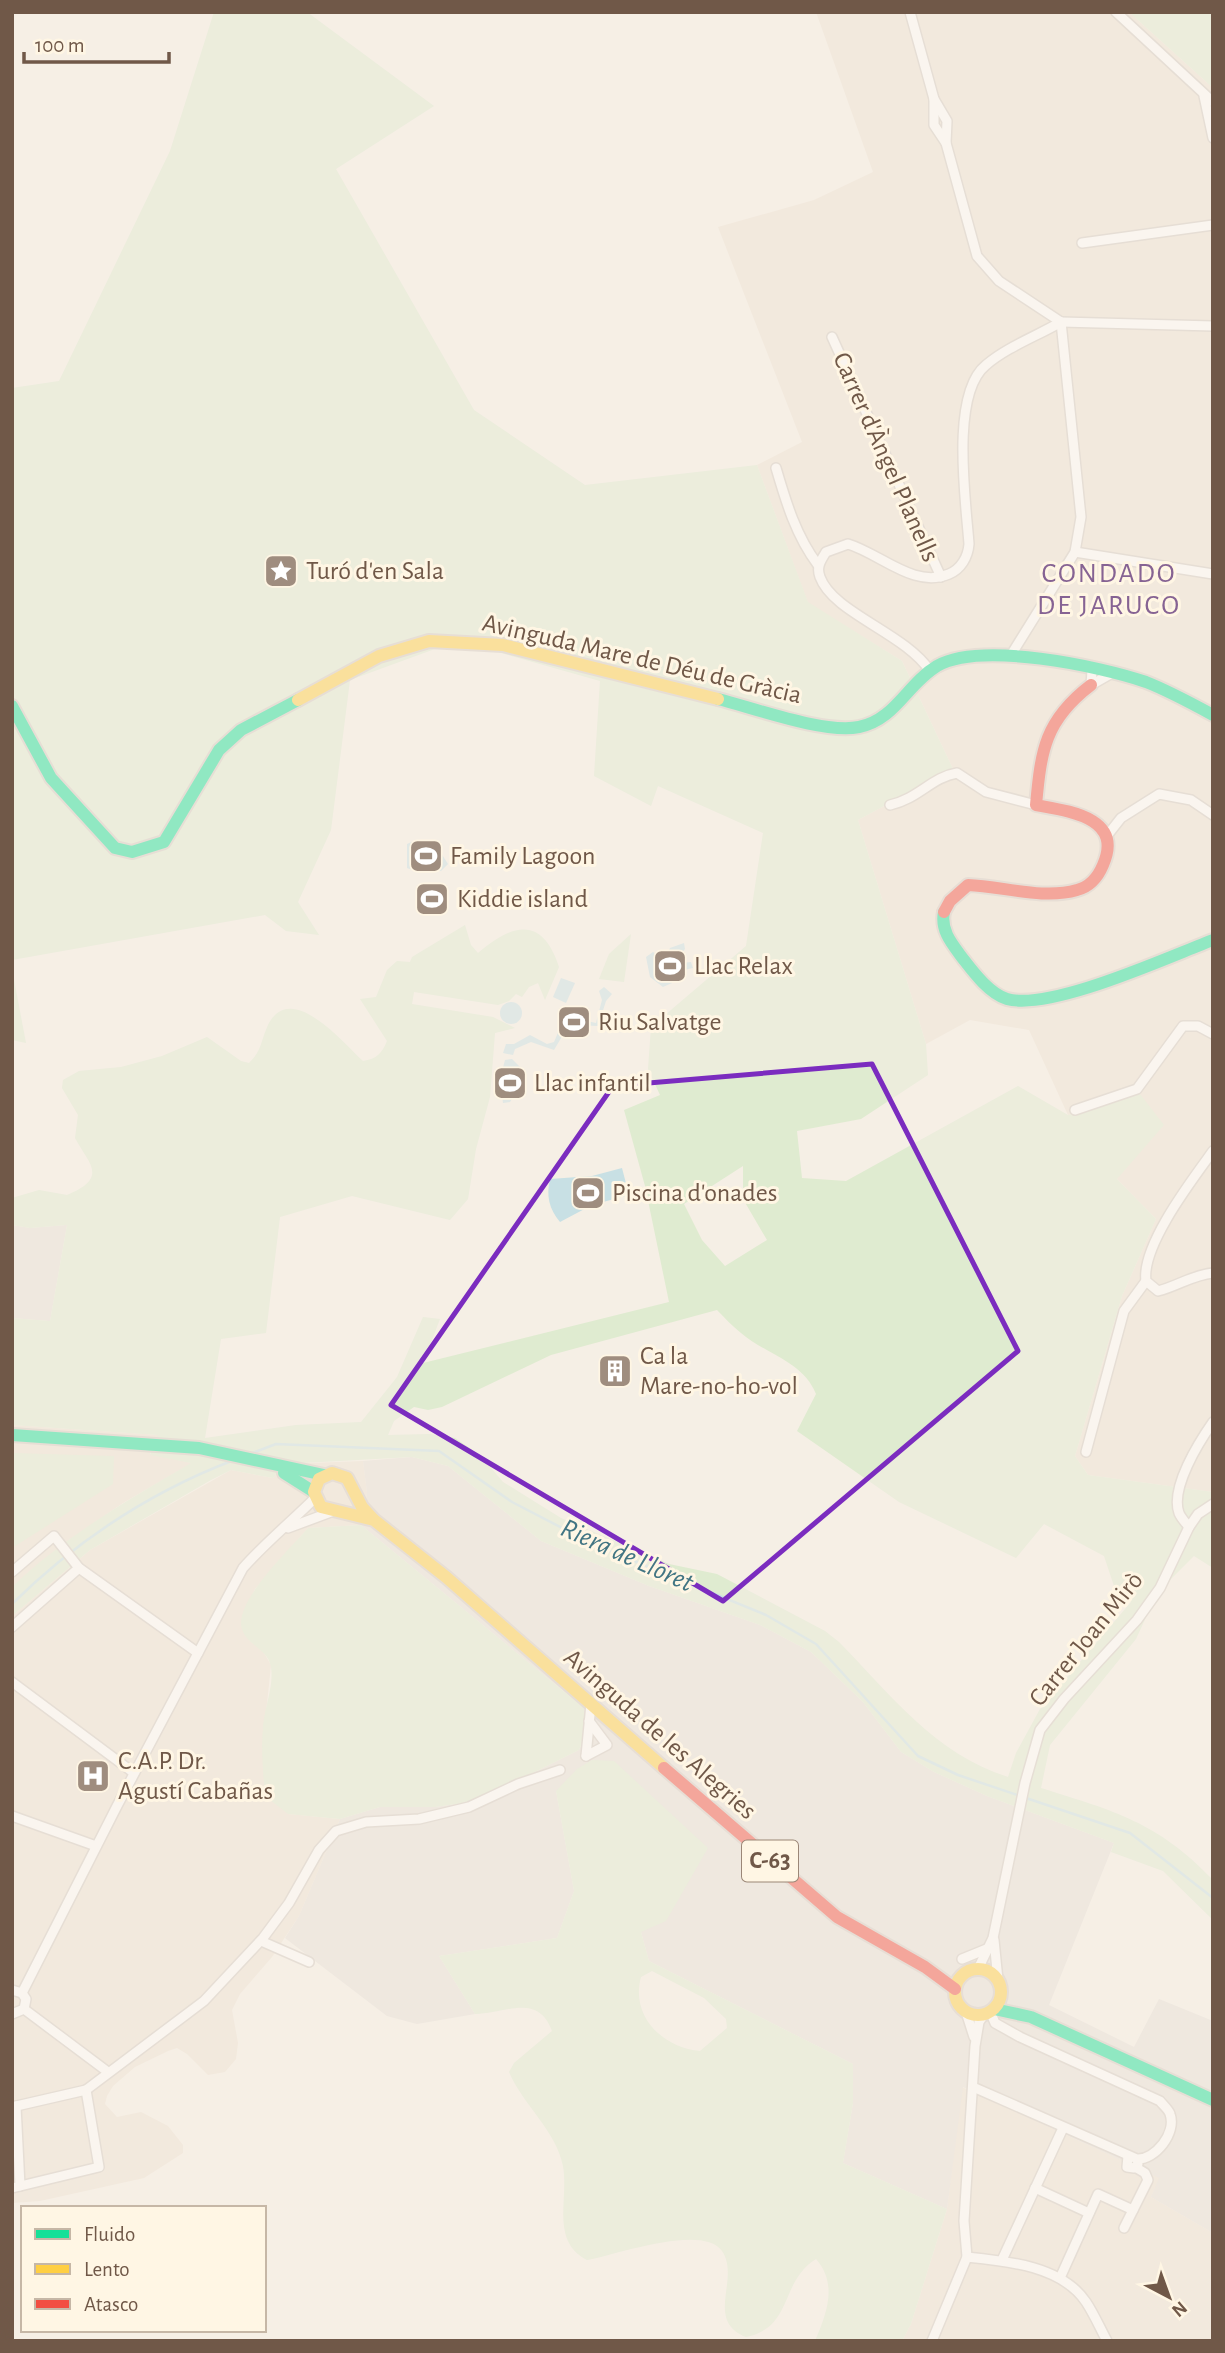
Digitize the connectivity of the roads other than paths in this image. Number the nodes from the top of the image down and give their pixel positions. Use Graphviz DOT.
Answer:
graph roads {
  1 [pos="910,12"];
  2 [pos="1116,12"];
  3 [pos="1209,99"];
  4 [pos="1213,138"];
  5 [pos="1213,225"];
  6 [pos="1082,243"];
  7 [pos="1062,322"];
  8 [pos="1213,326"];
  9 [pos="832,337"];
  10 [pos="776,467"];
  11 [pos="1075,552"];
  12 [pos="818,565"];
  13 [pos="1213,574"];
  14 [pos="941,577"];
  15 [pos="1011,655"];
  16 [pos="1092,670"];
  17 [pos="930,671"];
  18 [pos="1112,673"];
  19 [pos="1091,685"];
  20 [pos="12,706"];
  21 [pos="1213,715"];
  22 [pos="1036,805"];
  23 [pos="890,806"];
  24 [pos="1213,815"];
  25 [pos="1106,837"];
  26 [pos="1213,940"];
  27 [pos="1213,1034"];
  28 [pos="1074,1110"];
  29 [pos="1213,1152"];
  30 [pos="1213,1273"];
  31 [pos="1146,1281"];
  32 [pos="1213,1422"];
  33 [pos="12,1435"];
  34 [pos="1086,1452"];
  35 [pos="278,1469"];
  36 [pos="324,1475"];
  37 [pos="353,1493"];
  38 [pos="314,1495"];
  39 [pos="1213,1504"];
  40 [pos="337,1511"];
  41 [pos="374,1520"];
  42 [pos="1189,1527"];
  43 [pos="286,1528"];
  44 [pos="77,1565"];
  45 [pos="12,1572"];
  46 [pos="12,1626"];
  47 [pos="198,1653"];
  48 [pos="12,1682"];
  49 [pos="591,1704"];
  50 [pos="589,1721"];
  51 [pos="560,1770"];
  52 [pos="134,1773"];
  53 [pos="12,1816"];
  54 [pos="96,1846"];
  55 [pos="993,1938"];
  56 [pos="261,1941"];
  57 [pos="989,1948"];
  58 [pos="309,1962"];
  59 [pos="925,1967"];
  60 [pos="968,1967"];
  61 [pos="999,1985"];
  62 [pos="955,1989"];
  63 [pos="12,1990"];
  64 [pos="22,1993"];
  65 [pos="24,2009"];
  66 [pos="989,2011"];
  67 [pos="966,2012"];
  68 [pos="12,2014"];
  69 [pos="1031,2017"];
  70 [pos="975,2046"];
  71 [pos="108,2072"];
  72 [pos="973,2087"];
  73 [pos="86,2090"];
  74 [pos="1213,2100"];
  75 [pos="14,2107"];
  76 [pos="1063,2128"];
  77 [pos="1133,2161"];
  78 [pos="16,2187"];
  79 [pos="1035,2188"];
  80 [pos="1133,2210"];
  81 [pos="1089,2213"];
  82 [pos="1124,2228"];
  83 [pos="967,2257"];
  84 [pos="1002,2260"];
  85 [pos="1060,2278"];
  86 [pos="932,2341"];
  87 [pos="1107,2341"];
  1 -- 7 [label="street"];
  2 -- 3 [label="street"];
  3 -- 4 [label="street"];
  5 -- 6 [label="street"];
  7 -- 8 [label="street"];
  7 -- 11 [label="street"];
  7 -- 14 [label="street"];
  9 -- 14 [label="street, Carrer d'Àngel Planells"];
  10 -- 12 [label="street"];
  11 -- 13 [label="street"];
  11 -- 15 [label="street"];
  12 -- 14 [label="street"];
  12 -- 17 [label="street"];
  15 -- 16 [label="street, Avinguda Mare de Déu de Gràcia"];
  15 -- 17 [label="street, Avinguda Mare de Déu de Gràcia"];
  16 -- 18 [label="street, Avinguda Mare de Déu de Gràcia"];
  16 -- 19 [label="street"];
  17 -- 20 [label="street, Avinguda Mare de Déu de Gràcia"];
  18 -- 19 [label="street"];
  18 -- 21 [label="street, Avinguda Mare de Déu de Gràcia"];
  19 -- 22 [label="street"];
  22 -- 23 [label="street"];
  22 -- 25 [label="street"];
  24 -- 25 [label="street"];
  25 -- 26 [label="street"];
  27 -- 28 [label="street"];
  29 -- 31 [label="street"];
  30 -- 31 [label="street"];
  31 -- 34 [label="street"];
  32 -- 42 [label="street"];
  33 -- 35 [label="street"];
  35 -- 36 [label="street"];
  35 -- 38 [label="street"];
  36 -- 37 [label="street"];
  36 -- 38 [label="street"];
  37 -- 40 [label="street"];
  37 -- 41 [label="street, C-63"];
  38 -- 40 [label="street"];
  38 -- 43 [label="street"];
  39 -- 42 [label="street, Carrer Joan Mirò"];
  40 -- 41 [label="street, C-63"];
  40 -- 43 [label="street"];
  41 -- 49 [label="street, Avinguda de les Alegries / C-63"];
  42 -- 55 [label="street, Carrer Joan Mirò"];
  43 -- 47 [label="street"];
  44 -- 45 [label="street"];
  44 -- 46 [label="street"];
  44 -- 47 [label="street"];
  47 -- 52 [label="street"];
  48 -- 52 [label="street"];
  49 -- 50 [label="street"];
  49 -- 59 [label="street, Avinguda de les Alegries / C-63"];
  50 -- 50 [label="street"];
  51 -- 56 [label="street"];
  52 -- 54 [label="street"];
  53 -- 54 [label="street"];
  54 -- 64 [label="street"];
  55 -- 57 [label="street, Carrer Joan Mirò"];
  55 -- 61 [label="street, Carrer Joan Mirò"];
  56 -- 58 [label="street"];
  56 -- 71 [label="street"];
  57 -- 60 [label="street, Carrer Joan Mirò"];
  57 -- 60 [label="street"];
  59 -- 60 [label="street, Avinguda de les Alegries / C-63"];
  59 -- 62 [label="street, Avinguda de les Alegries / C-63"];
  60 -- 61 [label="street, C-63"];
  60 -- 62 [label="street"];
  61 -- 66 [label="street"];
  61 -- 69 [label="street, C-63"];
  62 -- 67 [label="street, C-63"];
  63 -- 64 [label="street"];
  64 -- 65 [label="street"];
  65 -- 68 [label="street"];
  65 -- 71 [label="street"];
  66 -- 67 [label="street, C-63"];
  66 -- 69 [label="street, C-63"];
  66 -- 70 [label="street"];
  66 -- 77 [label="street"];
  67 -- 70 [label="street"];
  69 -- 74 [label="street, C-63"];
  70 -- 72 [label="street"];
  71 -- 73 [label="street"];
  72 -- 76 [label="street"];
  72 -- 83 [label="street"];
  73 -- 75 [label="street"];
  73 -- 78 [label="street"];
  75 -- 78 [label="street"];
  76 -- 77 [label="street"];
  76 -- 79 [label="street"];
  77 -- 80 [label="street"];
  79 -- 81 [label="street"];
  79 -- 84 [label="street"];
  80 -- 81 [label="street"];
  80 -- 82 [label="street"];
  81 -- 85 [label="street"];
  83 -- 84 [label="street"];
  83 -- 86 [label="street"];
  84 -- 85 [label="street"];
  85 -- 87 [label="street"];
}
